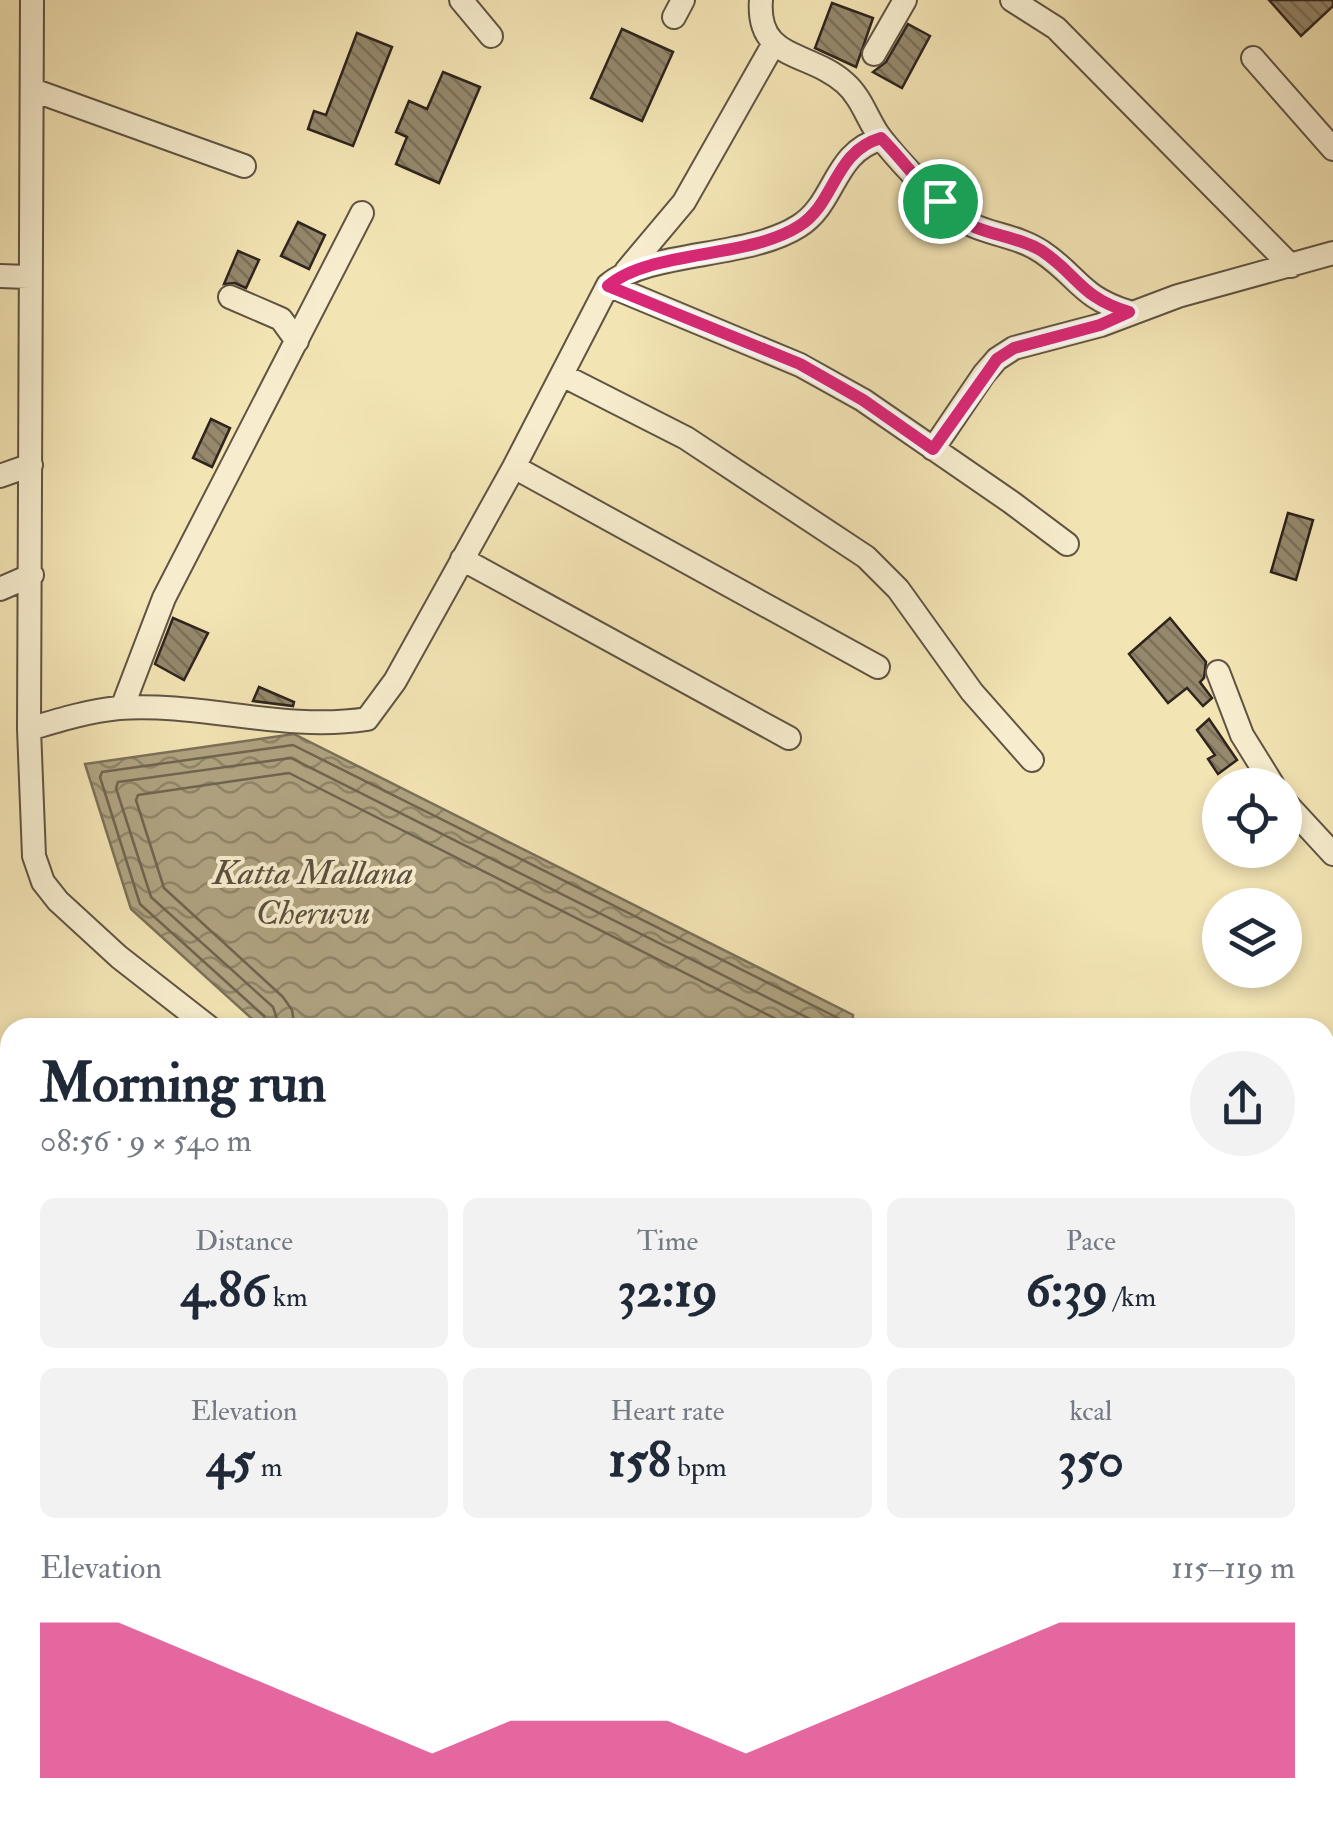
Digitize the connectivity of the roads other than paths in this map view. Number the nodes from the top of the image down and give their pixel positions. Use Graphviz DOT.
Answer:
graph roads {
  1 [pos="32,0"];
  2 [pos="460,0"];
  3 [pos="761,0"];
  4 [pos="905,0"];
  5 [pos="1015,0"];
  6 [pos="490,36"];
  7 [pos="773,44"];
  8 [pos="874,54"];
  9 [pos="1253,58"];
  10 [pos="33,90"];
  11 [pos="881,138"];
  12 [pos="1333,148"];
  13 [pos="244,166"];
  14 [pos="362,213"];
  15 [pos="1333,253"];
  16 [pos="1291,266"];
  17 [pos="0,276"];
  18 [pos="28,276"];
  19 [pos="617,278"];
  20 [pos="230,297"];
  21 [pos="1129,312"];
  22 [pos="297,341"];
  23 [pos="562,375"];
  24 [pos="933,449"];
  25 [pos="30,465"];
  26 [pos="514,467"];
  27 [pos="0,476"];
  28 [pos="1067,544"];
  29 [pos="462,558"];
  30 [pos="32,575"];
  31 [pos="0,590"];
  32 [pos="878,666"];
  33 [pos="1218,672"];
  34 [pos="122,708"];
  35 [pos="29,729"];
  36 [pos="789,738"];
  37 [pos="1032,760"];
  38 [pos="1263,768"];
  39 [pos="1302,820"];
  40 [pos="1333,854"];
  41 [pos="197,1018"];
  1 -- 10 [label="street"];
  2 -- 6 [label="street"];
  3 -- 7 [label="street"];
  4 -- 8 [label="street"];
  5 -- 16 [label="street"];
  7 -- 11 [label="street"];
  7 -- 19 [label="street"];
  9 -- 12 [label="street"];
  10 -- 13 [label="street"];
  10 -- 18 [label="street"];
  11 -- 19 [label="street"];
  11 -- 21 [label="street"];
  14 -- 22 [label="street"];
  15 -- 16 [label="street"];
  16 -- 21 [label="street"];
  17 -- 18 [label="street"];
  18 -- 25 [label="street"];
  19 -- 23 [label="street"];
  19 -- 24 [label="street"];
  20 -- 22 [label="street"];
  21 -- 24 [label="street"];
  22 -- 34 [label="street"];
  23 -- 26 [label="street"];
  23 -- 37 [label="street"];
  24 -- 28 [label="street"];
  25 -- 27 [label="street"];
  25 -- 30 [label="street"];
  26 -- 29 [label="street"];
  26 -- 32 [label="street"];
  29 -- 34 [label="street"];
  29 -- 36 [label="street"];
  30 -- 31 [label="street"];
  30 -- 35 [label="street"];
  33 -- 38 [label="street"];
  34 -- 35 [label="street"];
  35 -- 41 [label="street"];
  39 -- 40 [label="street"];
}
